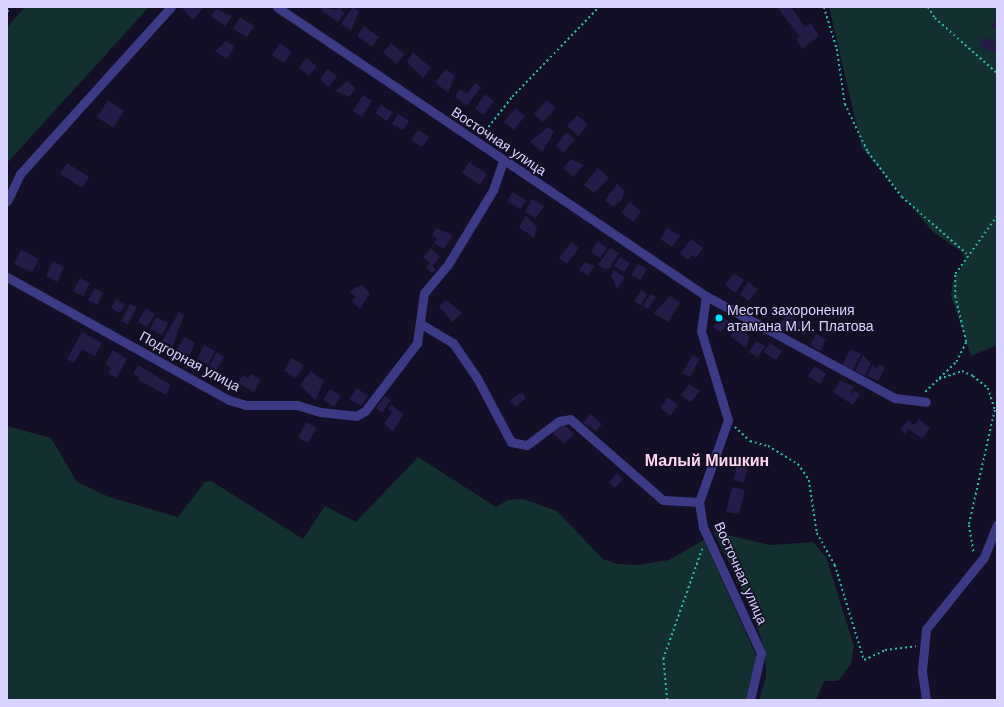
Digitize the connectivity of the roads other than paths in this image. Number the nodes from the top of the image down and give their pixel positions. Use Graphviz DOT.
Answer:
graph roads {
  1 [pos="171,7"];
  2 [pos="277,7"];
  3 [pos="503,161"];
  4 [pos="7,202"];
  5 [pos="7,277"];
  6 [pos="706,296"];
  7 [pos="423,325"];
  8 [pos="926,402"];
  9 [pos="699,502"];
  10 [pos="997,524"];
  11 [pos="750,700"];
  12 [pos="926,700"];
  1 -- 4 [label="street"];
  2 -- 3 [label="street, Восточная улица"];
  3 -- 6 [label="street, Восточная улица"];
  3 -- 7 [label="street, Подгорная улица"];
  5 -- 7 [label="street, Подгорная улица"];
  6 -- 8 [label="street, Восточная улица"];
  6 -- 9 [label="street"];
  7 -- 9 [label="street"];
  9 -- 11 [label="street, Восточная улица"];
  10 -- 12 [label="street"];
}
